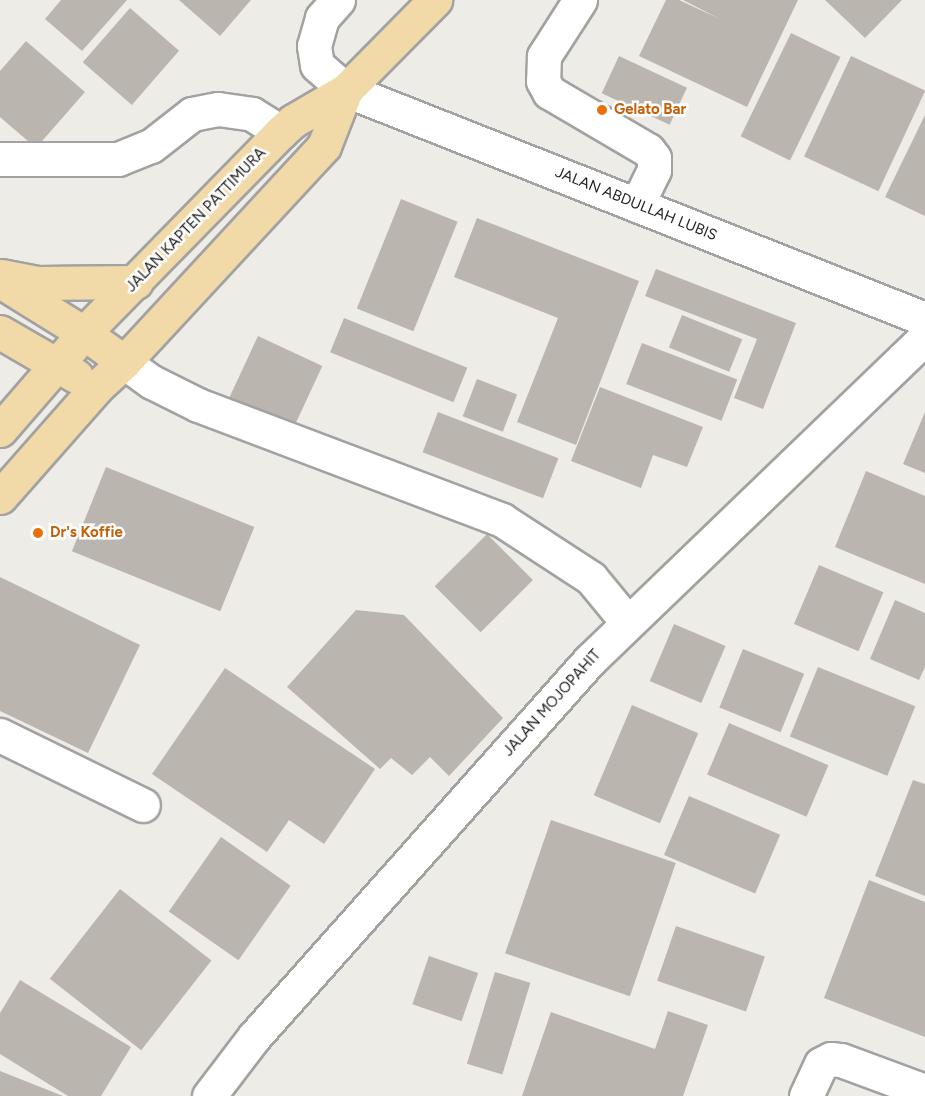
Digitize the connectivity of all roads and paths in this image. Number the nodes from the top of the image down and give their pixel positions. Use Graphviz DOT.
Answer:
graph roads {
  1 [pos="338,0"];
  2 [pos="435,0"];
  3 [pos="580,0"];
  4 [pos="346,90"];
  5 [pos="281,132"];
  6 [pos="0,159"];
  7 [pos="637,205"];
  8 [pos="0,276"];
  9 [pos="0,282"];
  10 [pos="136,282"];
  11 [pos="925,319"];
  12 [pos="0,332"];
  13 [pos="84,333"];
  14 [pos="925,338"];
  15 [pos="123,362"];
  16 [pos="58,366"];
  17 [pos="96,388"];
  18 [pos="0,430"];
  19 [pos="0,496"];
  20 [pos="628,623"];
  21 [pos="0,735"];
  22 [pos="143,804"];
  23 [pos="925,1090"];
  24 [pos="209,1096"];
  25 [pos="806,1096"];
  1 -- 4 [label="street, JALAN ABDULLAH LUBIS"];
  2 -- 4 [label="main road, JALAN KAPTEN PATTIMURA"];
  3 -- 7 [label="street"];
  4 -- 5 [label="main road, JALAN KAPTEN PATTIMURA"];
  4 -- 7 [label="street, JALAN ABDULLAH LUBIS"];
  4 -- 15 [label="main road, JALAN KAPTEN PATTIMURA"];
  5 -- 6 [label="street"];
  5 -- 10 [label="main road, JALAN KAPTEN PATTIMURA"];
  7 -- 11 [label="street, JALAN ABDULLAH LUBIS"];
  8 -- 10 [label="main road"];
  9 -- 13 [label="main road"];
  10 -- 13 [label="main road, JALAN KAPTEN PATTIMURA"];
  12 -- 16 [label="main road"];
  13 -- 15 [label="main road"];
  13 -- 16 [label="main road, JALAN KAPTEN PATTIMURA"];
  14 -- 20 [label="street, JALAN MOJOPAHIT"];
  15 -- 17 [label="main road, JALAN KAPTEN PATTIMURA"];
  15 -- 20 [label="street"];
  16 -- 17 [label="main road"];
  16 -- 18 [label="main road, JALAN KAPTEN PATTIMURA"];
  17 -- 19 [label="main road, JALAN KAPTEN PATTIMURA"];
  20 -- 24 [label="street, JALAN MOJOPAHIT"];
  21 -- 22 [label="street"];
  23 -- 25 [label="street"];
}
